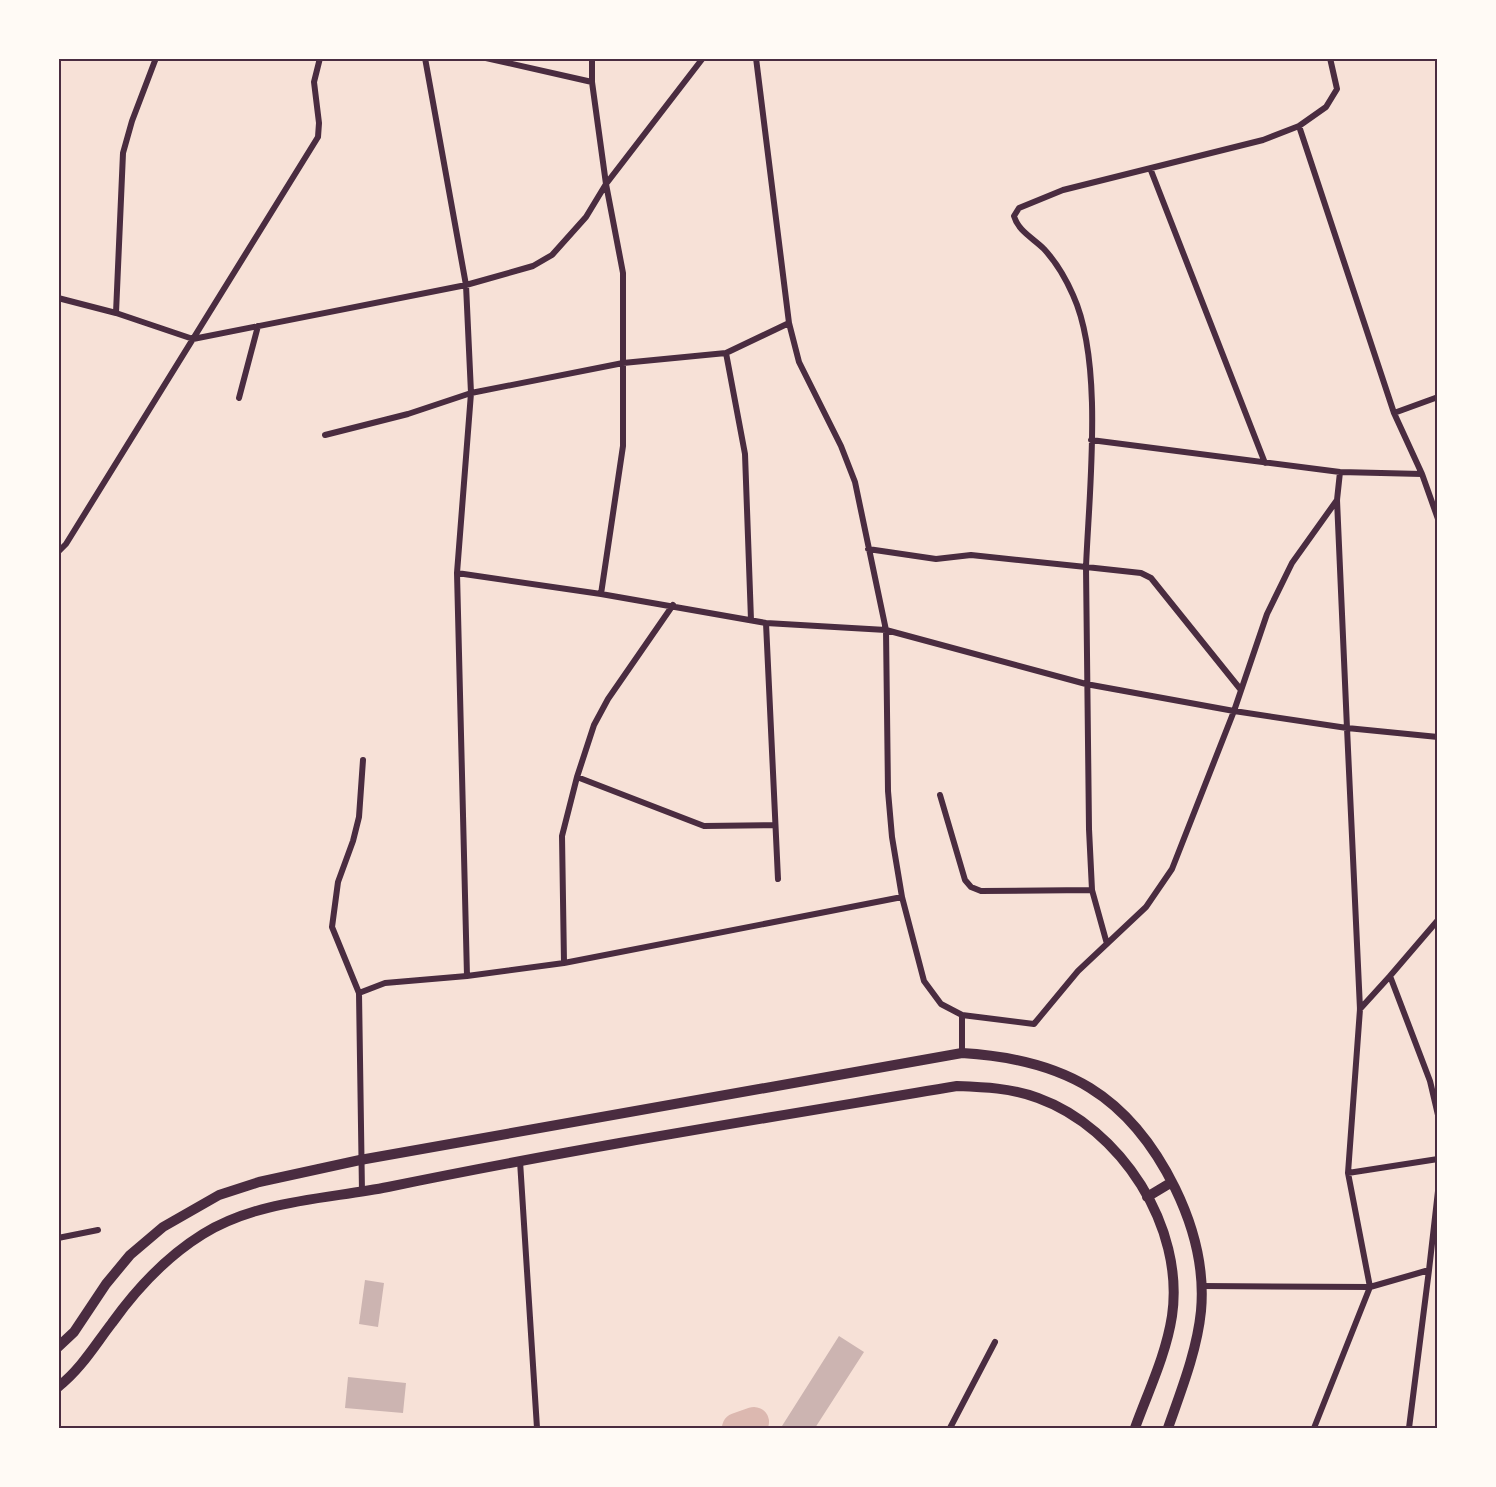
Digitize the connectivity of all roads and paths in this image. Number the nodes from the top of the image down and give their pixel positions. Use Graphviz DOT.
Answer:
graph roads {
  1 [pos="156,58"];
  2 [pos="320,58"];
  3 [pos="425,58"];
  4 [pos="486,58"];
  5 [pos="592,58"];
  6 [pos="703,58"];
  7 [pos="756,58"];
  8 [pos="1330,58"];
  9 [pos="592,82"];
  10 [pos="1299,126"];
  11 [pos="1150,168"];
  12 [pos="606,184"];
  13 [pos="466,285"];
  14 [pos="58,298"];
  15 [pos="116,313"];
  16 [pos="789,323"];
  17 [pos="258,326"];
  18 [pos="193,339"];
  19 [pos="726,352"];
  20 [pos="623,363"];
  21 [pos="471,393"];
  22 [pos="1437,397"];
  23 [pos="239,398"];
  24 [pos="1394,413"];
  25 [pos="325,435"];
  26 [pos="1091,440"];
  27 [pos="1265,463"];
  28 [pos="1340,472"];
  29 [pos="1422,474"];
  30 [pos="1337,500"];
  31 [pos="1437,519"];
  32 [pos="868,549"];
  33 [pos="58,552"];
  34 [pos="1086,567"];
  35 [pos="457,573"];
  36 [pos="601,594"];
  37 [pos="673,605"];
  38 [pos="752,620"];
  39 [pos="766,623"];
  40 [pos="886,630"];
  41 [pos="1086,684"];
  42 [pos="1241,690"];
  43 [pos="1234,711"];
  44 [pos="1347,728"];
  45 [pos="1437,737"];
  46 [pos="363,760"];
  47 [pos="577,777"];
  48 [pos="940,795"];
  49 [pos="775,825"];
  50 [pos="778,879"];
  51 [pos="1092,890"];
  52 [pos="902,897"];
  53 [pos="1437,920"];
  54 [pos="1107,944"];
  55 [pos="564,963"];
  56 [pos="467,976"];
  57 [pos="1390,976"];
  58 [pos="359,993"];
  59 [pos="1360,1009"];
  60 [pos="962,1015"];
  61 [pos="962,1053"];
  62 [pos="1437,1115"];
  63 [pos="1437,1159"];
  64 [pos="360,1160"];
  65 [pos="520,1160"];
  66 [pos="1348,1173"];
  67 [pos="1172,1182"];
  68 [pos="1437,1191"];
  69 [pos="362,1192"];
  70 [pos="1147,1197"];
  71 [pos="98,1230"];
  72 [pos="58,1238"];
  73 [pos="1429,1270"];
  74 [pos="1202,1286"];
  75 [pos="1370,1287"];
  76 [pos="995,1342"];
  77 [pos="58,1347"];
  78 [pos="58,1387"];
  79 [pos="537,1428"];
  80 [pos="950,1428"];
  81 [pos="1135,1428"];
  82 [pos="1168,1428"];
  83 [pos="1314,1428"];
  84 [pos="1409,1428"];
  1 -- 15 [label="street"];
  2 -- 18 [label="street"];
  3 -- 13 [label="street"];
  4 -- 9 [label="street"];
  5 -- 9 [label="street"];
  6 -- 12 [label="street"];
  7 -- 16 [label="street"];
  8 -- 10 [label="street"];
  9 -- 12 [label="street"];
  10 -- 11 [label="street"];
  10 -- 24 [label="street"];
  11 -- 26 [label="street"];
  11 -- 27 [label="street"];
  12 -- 13 [label="street"];
  12 -- 20 [label="street"];
  13 -- 17 [label="street"];
  13 -- 21 [label="street"];
  14 -- 15 [label="street"];
  15 -- 18 [label="street"];
  16 -- 19 [label="street"];
  16 -- 32 [label="street"];
  17 -- 18 [label="street"];
  17 -- 23 [label="street"];
  18 -- 33 [label="street"];
  19 -- 20 [label="street"];
  19 -- 38 [label="street"];
  20 -- 21 [label="street"];
  20 -- 36 [label="street"];
  21 -- 25 [label="street"];
  21 -- 35 [label="street"];
  22 -- 24 [label="street"];
  24 -- 29 [label="street"];
  26 -- 27 [label="street"];
  26 -- 34 [label="street"];
  27 -- 28 [label="street"];
  28 -- 29 [label="street"];
  28 -- 30 [label="street"];
  29 -- 31 [label="street"];
  30 -- 42 [label="street"];
  30 -- 44 [label="street"];
  32 -- 34 [label="street"];
  32 -- 40 [label="street"];
  34 -- 41 [label="street"];
  34 -- 42 [label="street"];
  35 -- 36 [label="street"];
  35 -- 56 [label="street"];
  36 -- 37 [label="street"];
  37 -- 38 [label="street"];
  37 -- 47 [label="street"];
  38 -- 39 [label="street"];
  39 -- 40 [label="street"];
  39 -- 49 [label="street"];
  40 -- 41 [label="street"];
  40 -- 52 [label="street"];
  41 -- 43 [label="street"];
  41 -- 51 [label="street"];
  42 -- 43 [label="street"];
  43 -- 44 [label="street"];
  43 -- 54 [label="street"];
  44 -- 45 [label="street"];
  44 -- 59 [label="street"];
  46 -- 58 [label="street"];
  47 -- 49 [label="street"];
  47 -- 55 [label="street"];
  48 -- 51 [label="street"];
  49 -- 50 [label="street"];
  51 -- 54 [label="street"];
  52 -- 55 [label="street"];
  52 -- 60 [label="street"];
  53 -- 57 [label="street"];
  54 -- 60 [label="street"];
  55 -- 56 [label="street"];
  56 -- 58 [label="street"];
  57 -- 59 [label="street"];
  57 -- 62 [label="street"];
  58 -- 64 [label="street"];
  59 -- 66 [label="street"];
  60 -- 61 [label="street"];
  61 -- 64 [label="main road"];
  61 -- 67 [label="main road"];
  63 -- 66 [label="street"];
  64 -- 69 [label="street"];
  64 -- 77 [label="main road"];
  65 -- 69 [label="main road"];
  65 -- 70 [label="main road"];
  65 -- 79 [label="street"];
  66 -- 75 [label="street"];
  67 -- 70 [label="main road"];
  67 -- 74 [label="main road"];
  68 -- 73 [label="street"];
  69 -- 78 [label="main road"];
  70 -- 81 [label="main road"];
  71 -- 72 [label="street"];
  73 -- 75 [label="street"];
  73 -- 84 [label="street"];
  74 -- 75 [label="street"];
  74 -- 82 [label="main road"];
  75 -- 83 [label="street"];
  76 -- 80 [label="street"];
}
